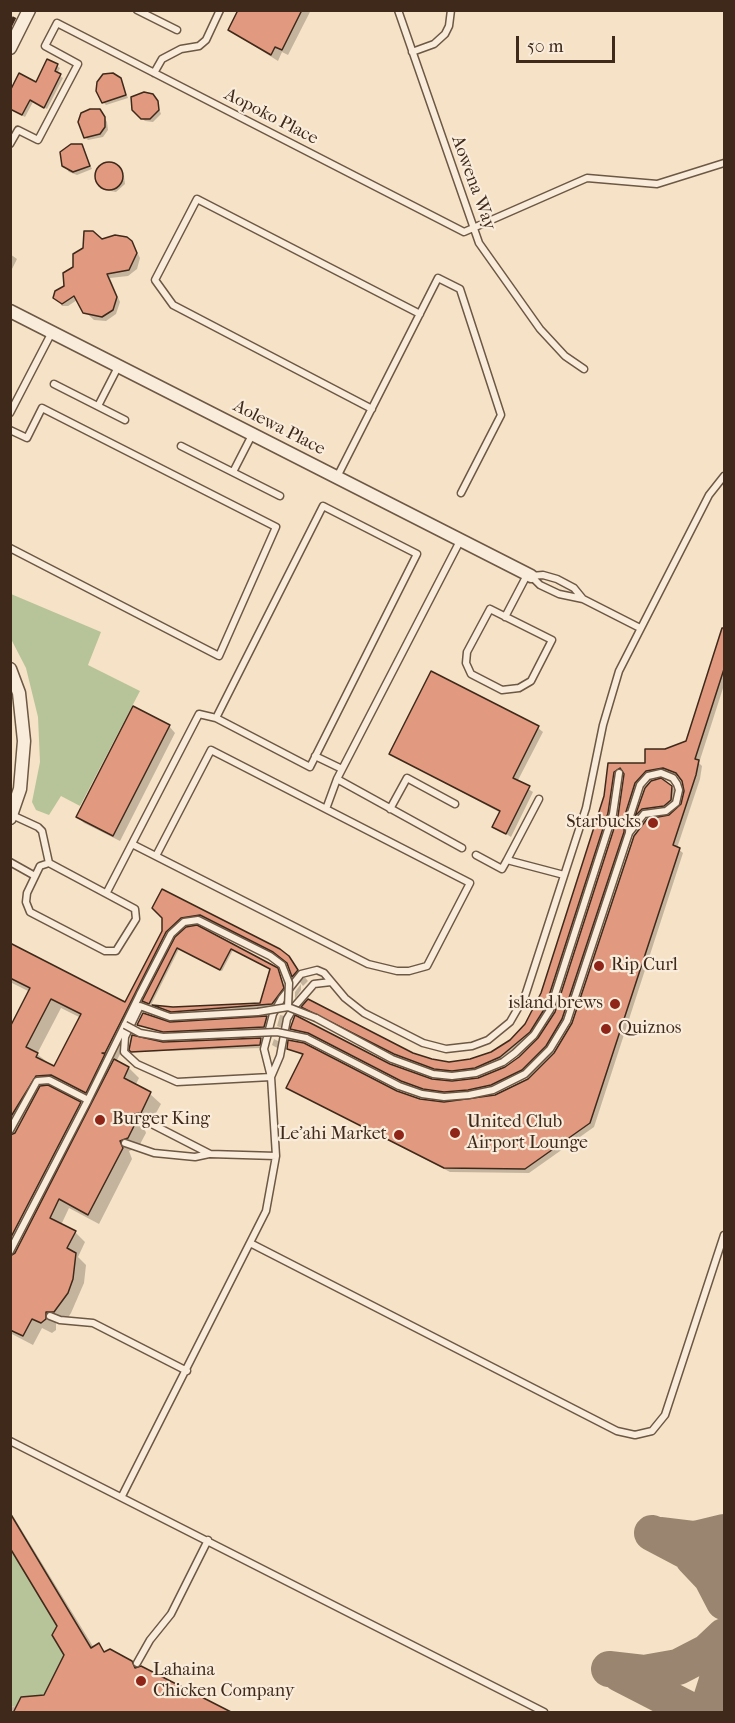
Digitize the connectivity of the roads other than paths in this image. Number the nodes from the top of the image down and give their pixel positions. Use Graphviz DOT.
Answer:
graph roads {
  1 [pos="29,10"];
  2 [pos="137,10"];
  3 [pos="220,10"];
  4 [pos="398,10"];
  5 [pos="451,10"];
  6 [pos="177,30"];
  7 [pos="10,48"];
  8 [pos="412,52"];
  9 [pos="154,74"];
  10 [pos="10,144"];
  11 [pos="724,163"];
  12 [pos="472,228"];
  13 [pos="10,311"];
  14 [pos="420,314"];
  15 [pos="52,332"];
  16 [pos="118,366"];
  17 [pos="584,369"];
  18 [pos="54,384"];
  19 [pos="98,406"];
  20 [pos="372,409"];
  21 [pos="10,413"];
  22 [pos="125,420"];
  23 [pos="10,430"];
  24 [pos="252,435"];
  25 [pos="181,446"];
  26 [pos="233,472"];
  27 [pos="724,476"];
  28 [pos="337,478"];
  29 [pos="461,493"];
  30 [pos="280,496"];
  31 [pos="460,541"];
  32 [pos="10,548"];
  33 [pos="529,575"];
  34 [pos="583,599"];
  35 [pos="506,617"];
  36 [pos="640,628"];
  37 [pos="10,669"];
  38 [pos="216,718"];
  39 [pos="315,756"];
  40 [pos="342,769"];
  41 [pos="619,773"];
  42 [pos="337,779"];
  43 [pos="539,799"];
  44 [pos="455,804"];
  45 [pos="390,808"];
  46 [pos="326,809"];
  47 [pos="11,816"];
  48 [pos="629,832"];
  49 [pos="132,844"];
  50 [pos="462,848"];
  51 [pos="157,854"];
  52 [pos="476,855"];
  53 [pos="507,860"];
  54 [pos="10,862"];
  55 [pos="49,863"];
  56 [pos="564,875"];
  57 [pos="35,876"];
  58 [pos="107,892"];
  59 [pos="331,982"];
  60 [pos="288,1007"];
  61 [pos="125,1025"];
  62 [pos="271,1077"];
  63 [pos="88,1100"];
  64 [pos="138,1118"];
  65 [pos="10,1131"];
  66 [pos="125,1143"];
  67 [pos="210,1154"];
  68 [pos="276,1156"];
  69 [pos="724,1235"];
  70 [pos="252,1244"];
  71 [pos="10,1251"];
  72 [pos="50,1316"];
  73 [pos="187,1371"];
  74 [pos="10,1441"];
  75 [pos="122,1496"];
  76 [pos="208,1540"];
  77 [pos="137,1663"];
  78 [pos="544,1713"];
  1 -- 7 [label="street"];
  2 -- 6 [label="lane"];
  3 -- 9 [label="lane"];
  4 -- 8 [label="lane, Aowena Way"];
  5 -- 8 [label="lane"];
  8 -- 12 [label="lane, Aowena Way"];
  9 -- 10 [label="lane, Aopoko Place"];
  9 -- 12 [label="lane, Aopoko Place"];
  11 -- 12 [label="lane"];
  12 -- 17 [label="lane, Aowena Way"];
  13 -- 15 [label="street, Aolewa Place"];
  14 -- 20 [label="lane"];
  14 -- 20 [label="lane"];
  14 -- 29 [label="lane"];
  15 -- 16 [label="street, Aolewa Place"];
  15 -- 21 [label="lane"];
  16 -- 19 [label="lane"];
  16 -- 24 [label="street, Aolewa Place"];
  18 -- 19 [label="lane"];
  19 -- 22 [label="lane"];
  20 -- 28 [label="lane"];
  23 -- 32 [label="lane"];
  24 -- 26 [label="lane"];
  24 -- 28 [label="street, Aolewa Place"];
  25 -- 26 [label="lane"];
  26 -- 30 [label="lane"];
  27 -- 36 [label="lane"];
  28 -- 31 [label="street, Aolewa Place"];
  31 -- 33 [label="street, Aolewa Place"];
  31 -- 40 [label="lane"];
  33 -- 34 [label="lane"];
  33 -- 34 [label="lane"];
  33 -- 35 [label="lane"];
  34 -- 36 [label="lane"];
  35 -- 35 [label="lane"];
  36 -- 56 [label="lane"];
  37 -- 47 [label="street"];
  38 -- 39 [label="lane"];
  38 -- 39 [label="lane"];
  38 -- 49 [label="lane"];
  39 -- 40 [label="lane"];
  40 -- 42 [label="lane"];
  41 -- 60 [label="lane, bridge"];
  42 -- 45 [label="lane"];
  42 -- 46 [label="lane"];
  43 -- 53 [label="lane"];
  44 -- 45 [label="lane"];
  45 -- 50 [label="lane"];
  46 -- 51 [label="lane"];
  46 -- 51 [label="lane"];
  47 -- 55 [label="lane"];
  48 -- 48 [label="lane"];
  48 -- 61 [label="lane, bridge"];
  49 -- 51 [label="lane"];
  49 -- 58 [label="lane"];
  52 -- 53 [label="lane"];
  53 -- 56 [label="lane"];
  54 -- 57 [label="lane"];
  55 -- 57 [label="lane"];
  55 -- 58 [label="lane"];
  56 -- 59 [label="lane"];
  57 -- 58 [label="lane"];
  59 -- 62 [label="lane"];
  59 -- 62 [label="lane"];
  60 -- 61 [label="lane, bridge"];
  60 -- 62 [label="lane, bridge"];
  61 -- 63 [label="lane"];
  62 -- 68 [label="lane"];
  63 -- 65 [label="lane"];
  63 -- 71 [label="lane"];
  64 -- 67 [label="lane"];
  66 -- 67 [label="lane"];
  67 -- 68 [label="lane"];
  68 -- 70 [label="lane"];
  69 -- 70 [label="lane"];
  70 -- 73 [label="lane"];
  72 -- 73 [label="lane"];
  73 -- 75 [label="lane"];
  74 -- 75 [label="lane"];
  75 -- 76 [label="lane"];
  76 -- 77 [label="lane"];
  76 -- 78 [label="lane"];
}
